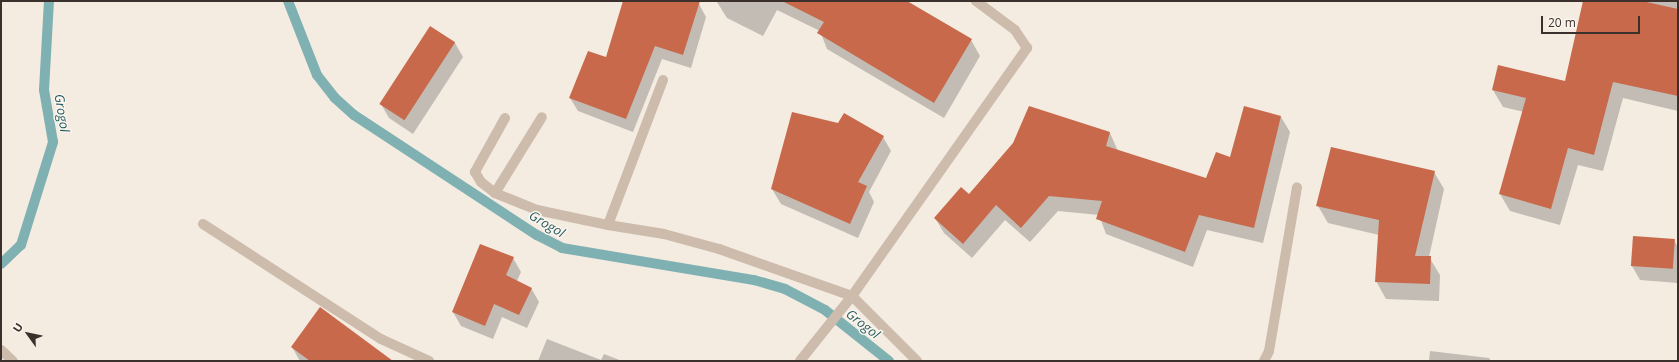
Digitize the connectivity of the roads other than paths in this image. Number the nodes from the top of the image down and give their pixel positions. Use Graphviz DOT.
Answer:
graph roads {
  1 [pos="976,1"];
  2 [pos="663,80"];
  3 [pos="542,117"];
  4 [pos="505,118"];
  5 [pos="1297,187"];
  6 [pos="494,193"];
  7 [pos="203,224"];
  8 [pos="608,225"];
  9 [pos="852,296"];
  10 [pos="1,350"];
  11 [pos="13,361"];
  12 [pos="429,361"];
  13 [pos="800,361"];
  14 [pos="917,361"];
  15 [pos="1264,361"];
  1 -- 9 [label="street"];
  2 -- 8 [label="street"];
  3 -- 6 [label="street"];
  4 -- 6 [label="street"];
  5 -- 15 [label="street"];
  6 -- 8 [label="street"];
  7 -- 12 [label="street"];
  8 -- 9 [label="street"];
  9 -- 13 [label="street"];
  9 -- 14 [label="street"];
  10 -- 11 [label="street"];
}
